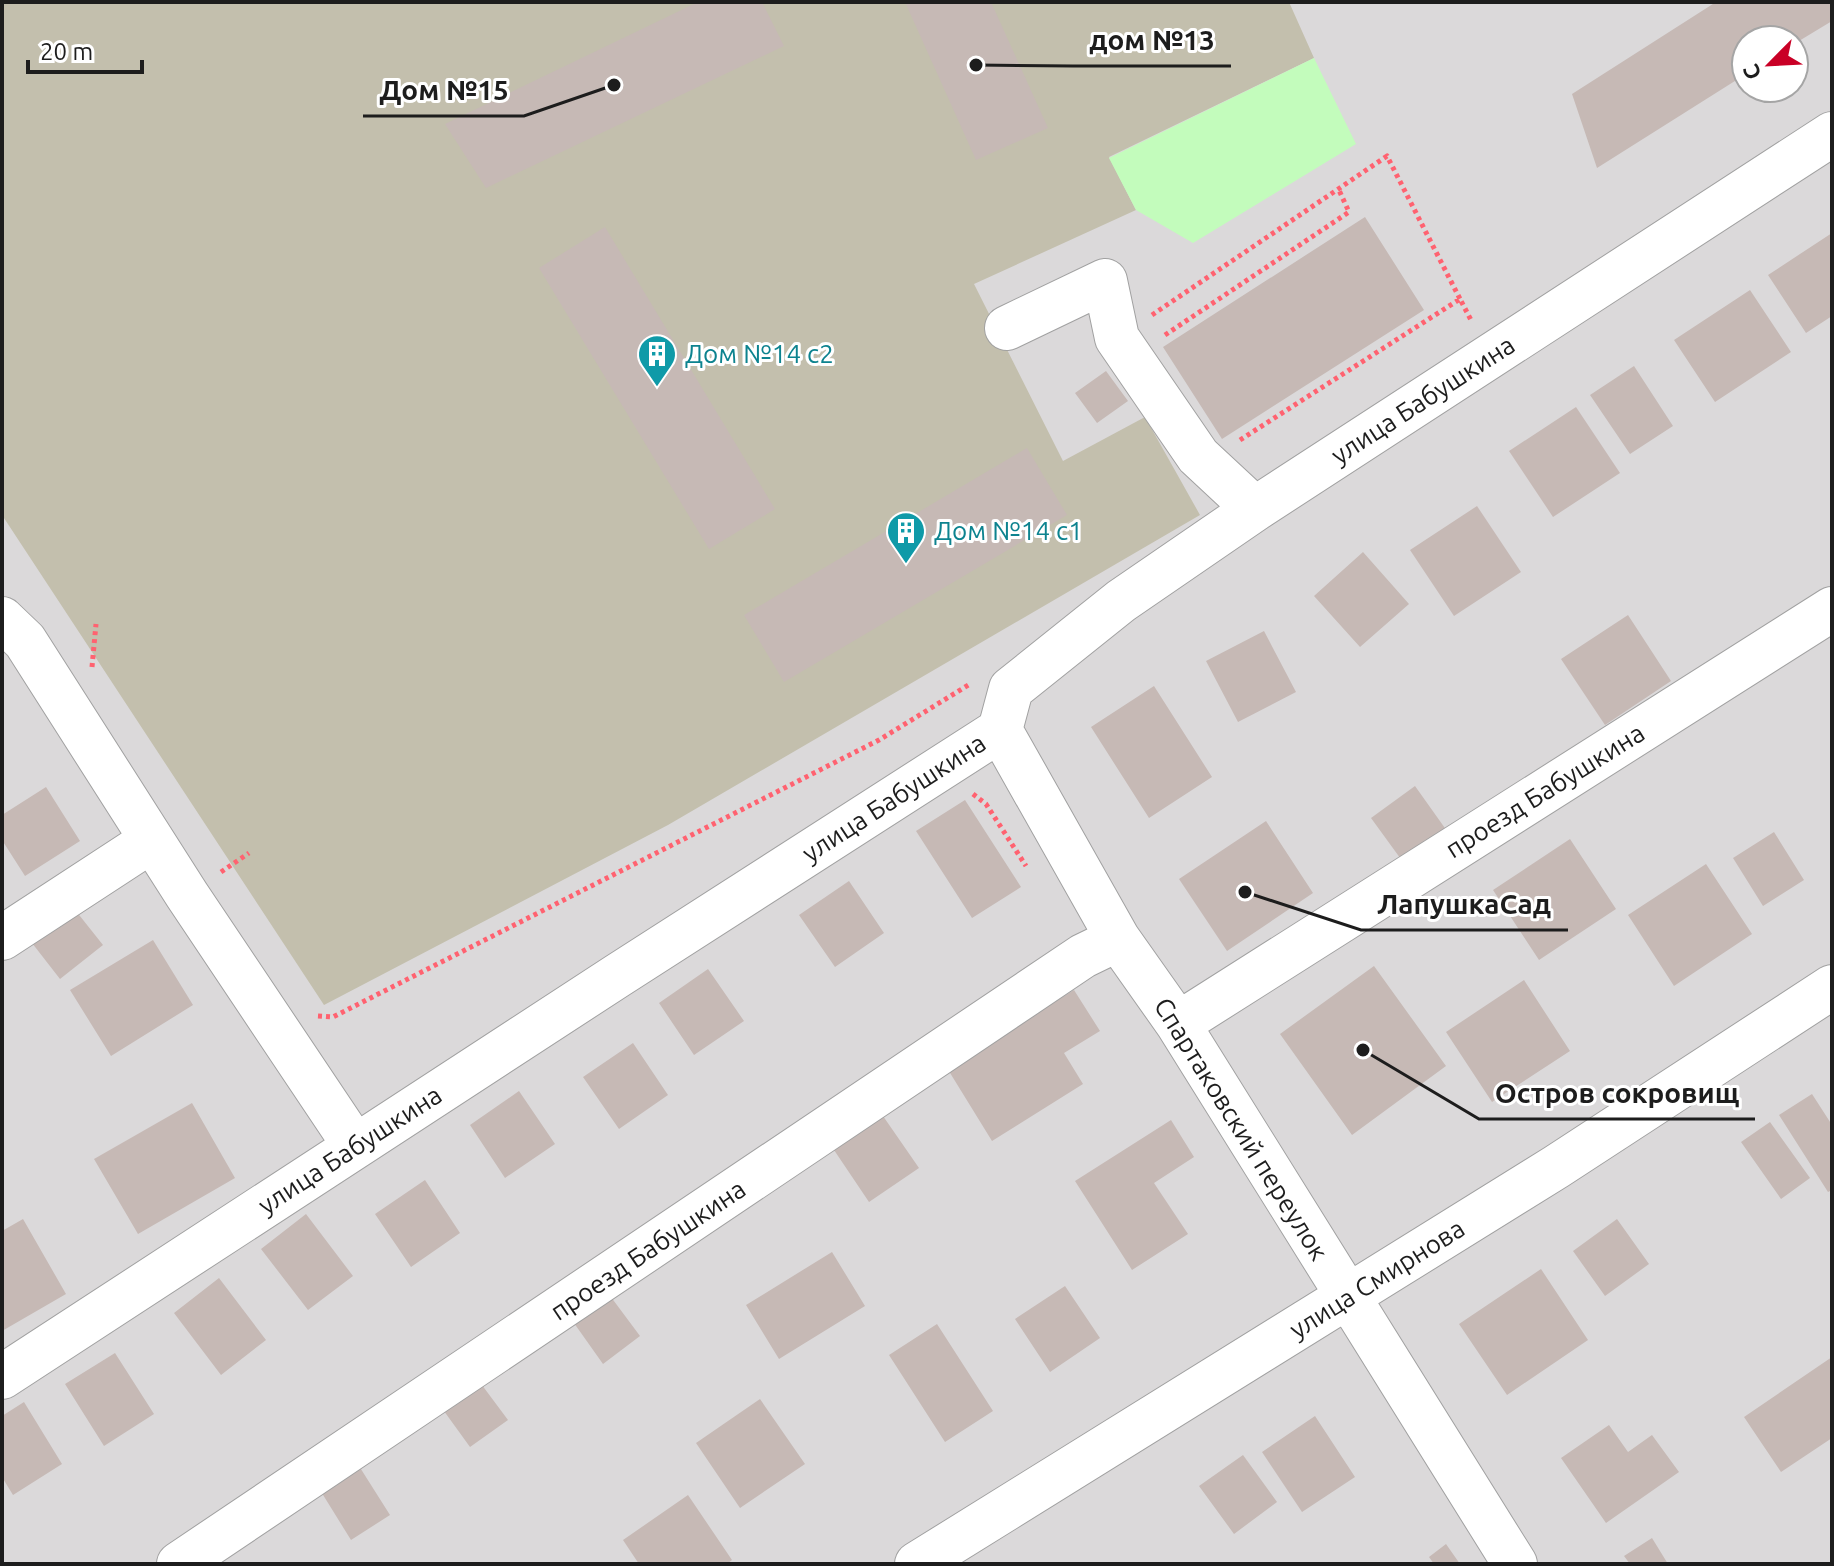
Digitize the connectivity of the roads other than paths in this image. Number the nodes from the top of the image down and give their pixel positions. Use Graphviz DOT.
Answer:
graph roads {
  1 [pos="1832,134"];
  2 [pos="1007,328"];
  3 [pos="1255,509"];
  4 [pos="1832,609"];
  5 [pos="14,630"];
  6 [pos="1006,710"];
  7 [pos="152,840"];
  8 [pos="2,938"];
  9 [pos="1118,939"];
  10 [pos="1832,987"];
  11 [pos="1178,1024"];
  12 [pos="355,1146"];
  13 [pos="1347,1298"];
  14 [pos="2,1377"];
  15 [pos="179,1564"];
  16 [pos="917,1564"];
  17 [pos="1515,1564"];
  1 -- 3 [label="street, улица Бабушкина"];
  2 -- 3 [label="street"];
  3 -- 6 [label="street, улица Бабушкина"];
  4 -- 11 [label="street, проезд Бабушкина"];
  5 -- 7 [label="street"];
  6 -- 9 [label="street, Спартаковский переулок"];
  6 -- 12 [label="street, улица Бабушкина"];
  7 -- 8 [label="street"];
  7 -- 12 [label="street"];
  9 -- 11 [label="street, Спартаковский переулок"];
  9 -- 15 [label="street, проезд Бабушкина"];
  10 -- 13 [label="street, улица Смирнова"];
  11 -- 13 [label="street, Спартаковский переулок"];
  12 -- 14 [label="street, улица Бабушкина"];
  13 -- 16 [label="street, улица Смирнова"];
  13 -- 17 [label="street, Спартаковский переулок"];
}
